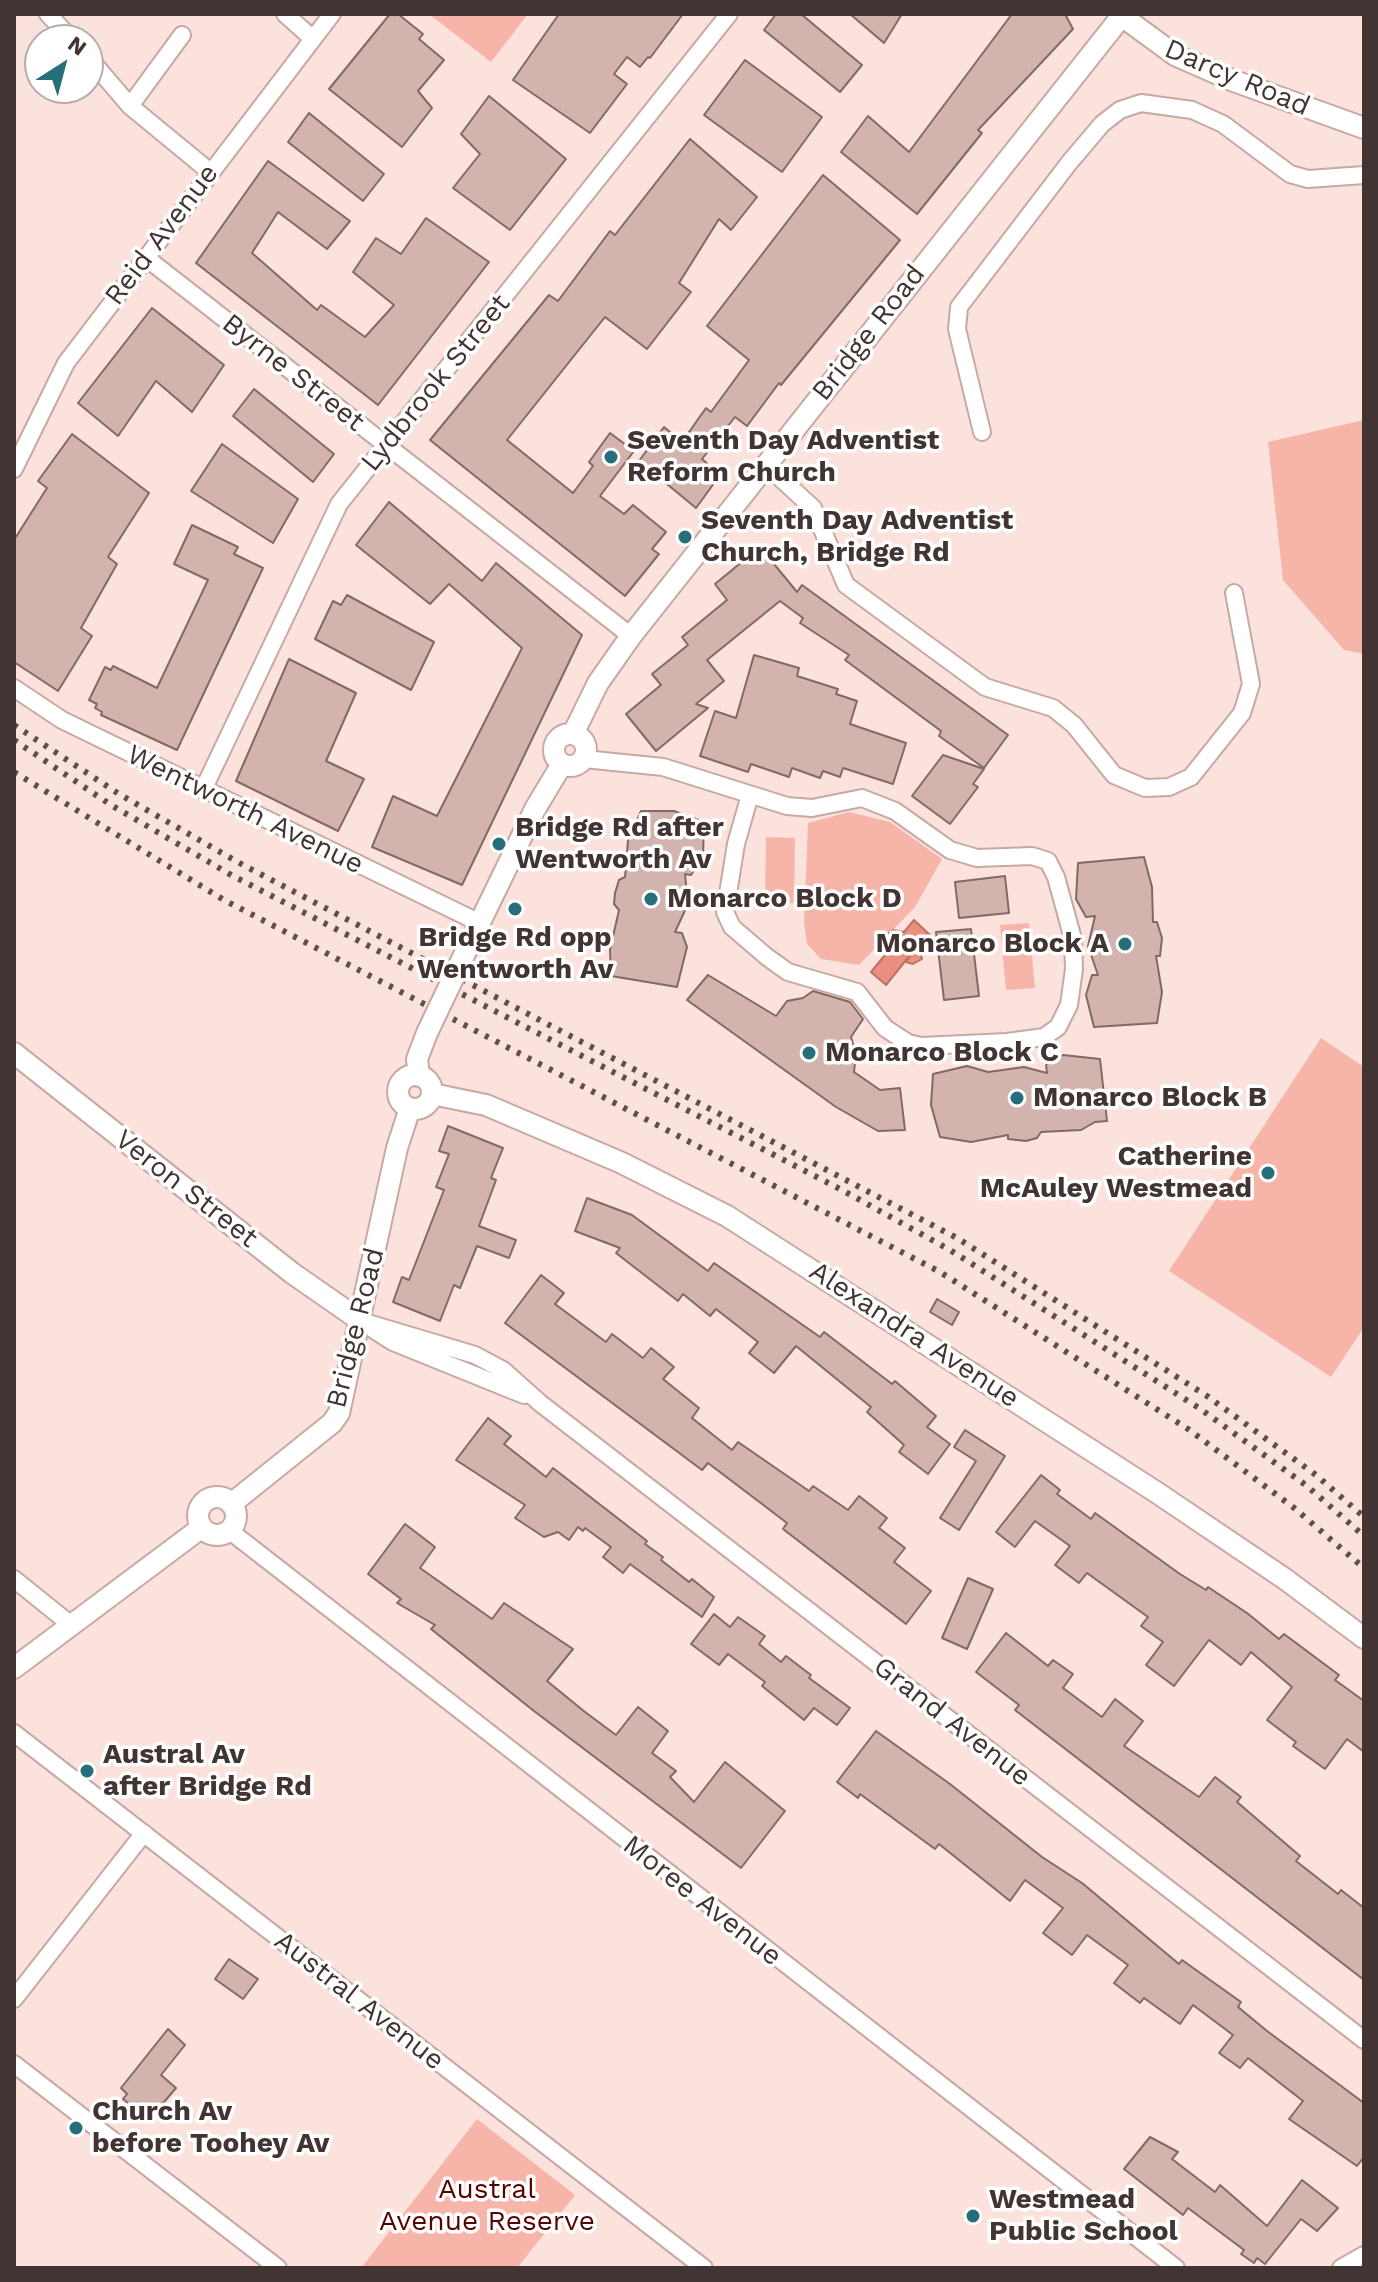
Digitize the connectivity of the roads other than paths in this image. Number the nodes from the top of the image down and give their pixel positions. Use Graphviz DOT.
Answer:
graph roads {
  1 [pos="285,14"];
  2 [pos="332,14"];
  3 [pos="729,14"];
  4 [pos="1120,15"];
  5 [pos="182,35"];
  6 [pos="313,39"];
  7 [pos="104,76"];
  8 [pos="130,106"];
  9 [pos="1364,128"];
  10 [pos="209,171"];
  11 [pos="1364,175"];
  12 [pos="145,257"];
  13 [pos="982,432"];
  14 [pos="386,447"];
  15 [pos="765,464"];
  16 [pos="14,469"];
  17 [pos="1234,593"];
  18 [pos="631,636"];
  19 [pos="14,688"];
  20 [pos="573,734"];
  21 [pos="584,759"];
  22 [pos="562,764"];
  23 [pos="203,790"];
  24 [pos="750,795"];
  25 [pos="480,923"];
  26 [pos="14,1053"];
  27 [pos="419,1076"];
  28 [pos="432,1094"];
  29 [pos="410,1108"];
  30 [pos="361,1321"];
  31 [pos="231,1504"];
  32 [pos="201,1528"];
  33 [pos="230,1531"];
  34 [pos="14,1579"];
  35 [pos="70,1624"];
  36 [pos="1364,1638"];
  37 [pos="14,1668"];
  38 [pos="14,1733"];
  39 [pos="144,1833"];
  40 [pos="14,1999"];
  41 [pos="1364,2040"];
  42 [pos="14,2064"];
  43 [pos="1364,2255"];
  44 [pos="278,2268"];
  45 [pos="704,2268"];
  46 [pos="1176,2268"];
  47 [pos="1341,2268"];
  1 -- 6 [label="street"];
  2 -- 6 [label="street, Reid Avenue"];
  3 -- 14 [label="street, Lydbrook Street"];
  4 -- 9 [label="street, Darcy Road"];
  4 -- 15 [label="street, Bridge Road"];
  5 -- 8 [label="street"];
  6 -- 10 [label="street, Reid Avenue"];
  7 -- 8 [label="street"];
  8 -- 10 [label="street"];
  10 -- 12 [label="street, Reid Avenue"];
  11 -- 13 [label="street"];
  12 -- 14 [label="street, Byrne Street"];
  12 -- 16 [label="street, Reid Avenue"];
  14 -- 18 [label="street, Byrne Street"];
  14 -- 23 [label="street, Lydbrook Street"];
  15 -- 17 [label="street"];
  15 -- 18 [label="street, Bridge Road"];
  18 -- 20 [label="street, Bridge Road"];
  19 -- 23 [label="street, Wentworth Avenue"];
  20 -- 21 [label="street"];
  20 -- 22 [label="street"];
  21 -- 22 [label="street"];
  21 -- 24 [label="street"];
  22 -- 25 [label="street"];
  23 -- 25 [label="street, Wentworth Avenue"];
  24 -- 24 [label="street"];
  25 -- 27 [label="street, bridge"];
  26 -- 30 [label="street, Veron Street"];
  27 -- 28 [label="street"];
  27 -- 29 [label="street"];
  28 -- 29 [label="street"];
  28 -- 36 [label="street, Alexandra Avenue"];
  29 -- 30 [label="street, Bridge Road"];
  30 -- 31 [label="street, Bridge Road"];
  30 -- 41 [label="street, Grand Avenue"];
  31 -- 32 [label="street"];
  31 -- 33 [label="street"];
  32 -- 33 [label="street"];
  32 -- 35 [label="street"];
  33 -- 46 [label="street, Moree Avenue"];
  34 -- 35 [label="street"];
  35 -- 37 [label="street"];
  38 -- 39 [label="street, Austral Avenue"];
  39 -- 40 [label="street"];
  39 -- 45 [label="street, Austral Avenue"];
  42 -- 44 [label="street"];
  43 -- 47 [label="street"];
}
